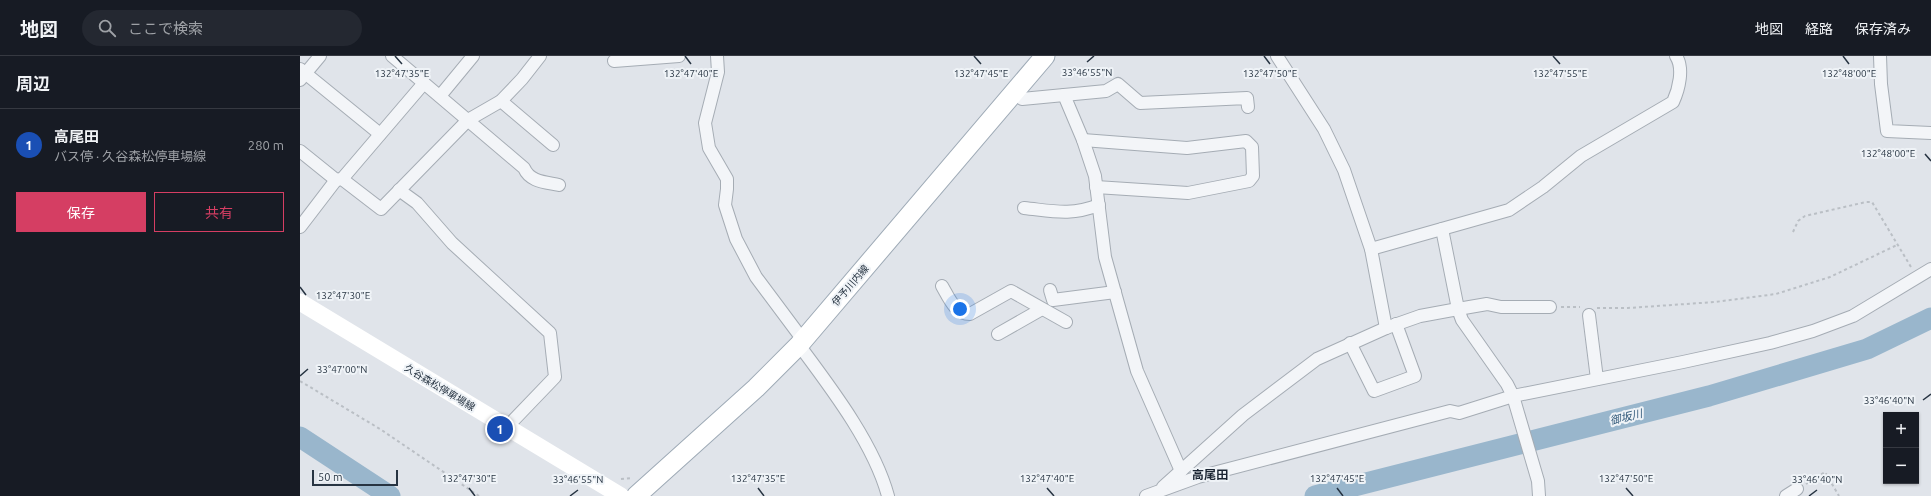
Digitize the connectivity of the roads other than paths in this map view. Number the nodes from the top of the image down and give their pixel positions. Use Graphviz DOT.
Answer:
graph roads {
  1 [pos="320,56"];
  2 [pos="473,56"];
  3 [pos="540,56"];
  4 [pos="679,56"];
  5 [pos="717,56"];
  6 [pos="1277,56"];
  7 [pos="1676,56"];
  8 [pos="1880,56"];
  9 [pos="1042,57"];
  10 [pos="399,58"];
  11 [pos="614,61"];
  12 [pos="302,74"];
  13 [pos="424,82"];
  14 [pos="1014,92"];
  15 [pos="1064,95"];
  16 [pos="440,96"];
  17 [pos="501,101"];
  18 [pos="1248,107"];
  19 [pos="468,120"];
  20 [pos="1931,133"];
  21 [pos="380,134"];
  22 [pos="1083,140"];
  23 [pos="553,145"];
  24 [pos="300,151"];
  25 [pos="339,179"];
  26 [pos="559,185"];
  27 [pos="1096,187"];
  28 [pos="400,190"];
  29 [pos="1099,205"];
  30 [pos="1024,208"];
  31 [pos="300,227"];
  32 [pos="1442,229"];
  33 [pos="1371,249"];
  34 [pos="1931,269"];
  35 [pos="942,286"];
  36 [pos="1115,292"];
  37 [pos="300,302"];
  38 [pos="1550,307"];
  39 [pos="1458,309"];
  40 [pos="1589,310"];
  41 [pos="1045,311"];
  42 [pos="1066,322"];
  43 [pos="1391,326"];
  44 [pos="998,334"];
  45 [pos="800,342"];
  46 [pos="1350,343"];
  47 [pos="1596,380"];
  48 [pos="1514,399"];
  49 [pos="506,427"];
  50 [pos="1181,471"];
  51 [pos="1797,490"];
  52 [pos="1159,491"];
  53 [pos="621,496"];
  54 [pos="636,496"];
  55 [pos="888,496"];
  56 [pos="1146,496"];
  57 [pos="1539,496"];
  58 [pos="1786,496"];
  1 -- 12 [label="street"];
  2 -- 16 [label="street"];
  3 -- 17 [label="street"];
  4 -- 11 [label="street"];
  5 -- 45 [label="street"];
  6 -- 33 [label="street"];
  7 -- 32 [label="street"];
  8 -- 20 [label="street"];
  9 -- 14 [label="main road, 伊予川内線"];
  10 -- 13 [label="street"];
  12 -- 21 [label="street"];
  13 -- 16 [label="street"];
  13 -- 21 [label="street"];
  14 -- 15 [label="street"];
  14 -- 45 [label="main road, 伊予川内線"];
  15 -- 18 [label="street"];
  15 -- 22 [label="street"];
  16 -- 19 [label="street"];
  17 -- 19 [label="street"];
  17 -- 23 [label="street"];
  19 -- 26 [label="street"];
  19 -- 28 [label="street"];
  21 -- 25 [label="street"];
  22 -- 27 [label="street"];
  22 -- 27 [label="street"];
  24 -- 25 [label="street"];
  25 -- 28 [label="street"];
  25 -- 31 [label="street"];
  27 -- 29 [label="street"];
  28 -- 49 [label="street"];
  29 -- 30 [label="street"];
  29 -- 36 [label="street"];
  32 -- 33 [label="street"];
  32 -- 39 [label="street"];
  33 -- 43 [label="street"];
  34 -- 47 [label="street"];
  35 -- 41 [label="street"];
  36 -- 41 [label="street"];
  36 -- 50 [label="street"];
  37 -- 49 [label="main road, 久谷森松停車場線"];
  38 -- 39 [label="street"];
  39 -- 43 [label="street"];
  39 -- 48 [label="street"];
  40 -- 47 [label="street"];
  41 -- 42 [label="street"];
  41 -- 44 [label="street"];
  43 -- 46 [label="street"];
  43 -- 46 [label="street"];
  45 -- 54 [label="main road, 伊予川内線"];
  45 -- 55 [label="street"];
  46 -- 50 [label="street"];
  47 -- 48 [label="street"];
  48 -- 52 [label="street"];
  48 -- 57 [label="street"];
  49 -- 53 [label="main road, 久谷森松停車場線"];
  50 -- 52 [label="street"];
  51 -- 58 [label="street"];
  52 -- 56 [label="street"];
}
